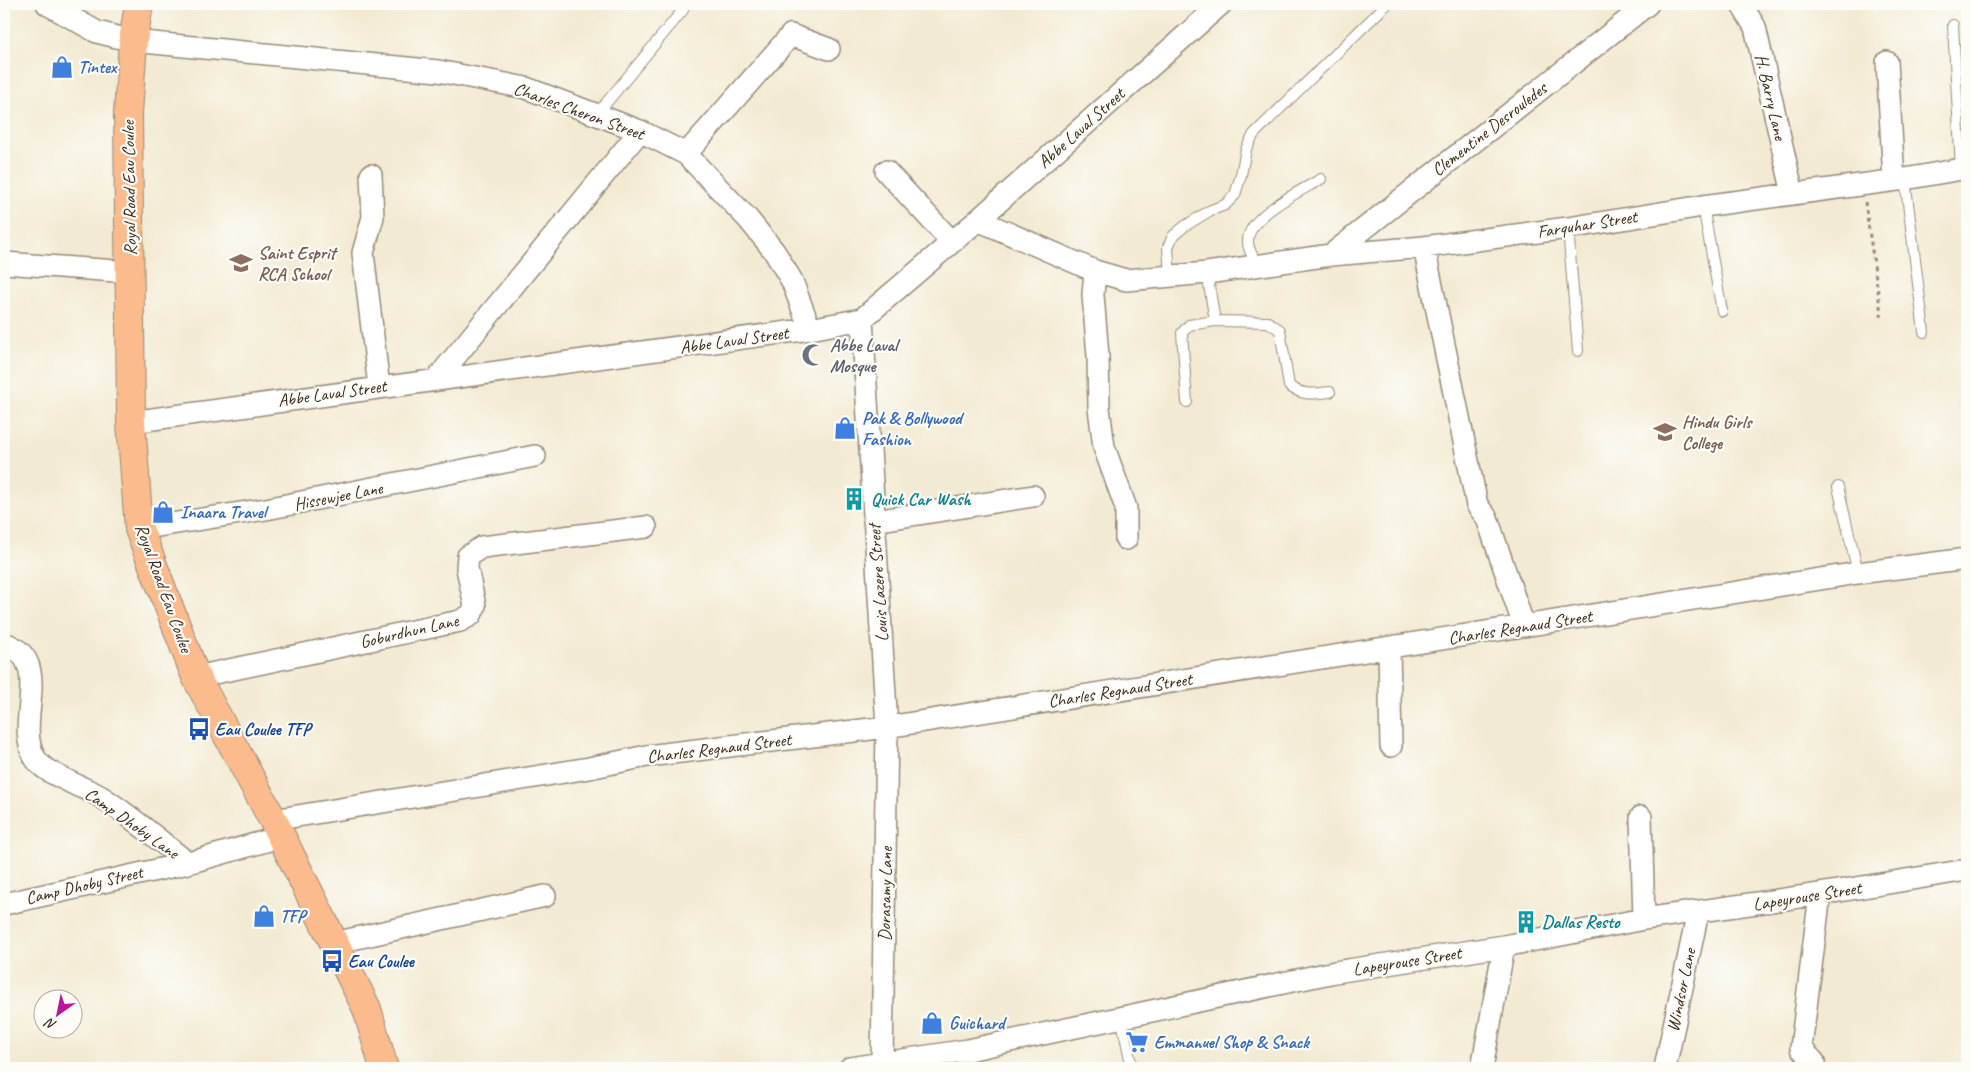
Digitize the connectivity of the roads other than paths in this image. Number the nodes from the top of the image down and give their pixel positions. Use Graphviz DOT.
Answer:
graph roads {
  1 [pos="47,4"];
  2 [pos="139,4"];
  3 [pos="1221,4"];
  4 [pos="1387,4"];
  5 [pos="1648,4"];
  6 [pos="1741,4"];
  7 [pos="683,10"];
  8 [pos="1953,25"];
  9 [pos="133,41"];
  10 [pos="829,50"];
  11 [pos="1887,62"];
  12 [pos="597,114"];
  13 [pos="640,131"];
  14 [pos="686,154"];
  15 [pos="1964,168"];
  16 [pos="886,171"];
  17 [pos="371,175"];
  18 [pos="1321,179"];
  19 [pos="1899,180"];
  20 [pos="1793,194"];
  21 [pos="1703,206"];
  22 [pos="978,220"];
  23 [pos="1568,228"];
  24 [pos="951,241"];
  25 [pos="1424,247"];
  26 [pos="1331,254"];
  27 [pos="4,263"];
  28 [pos="1258,267"];
  29 [pos="1095,270"];
  30 [pos="130,272"];
  31 [pos="1207,273"];
  32 [pos="1170,277"];
  33 [pos="1722,312"];
  34 [pos="862,319"];
  35 [pos="1214,322"];
  36 [pos="810,329"];
  37 [pos="1924,332"];
  38 [pos="1578,351"];
  39 [pos="436,380"];
  40 [pos="379,387"];
  41 [pos="1330,392"];
  42 [pos="1187,402"];
  43 [pos="132,422"];
  44 [pos="536,456"];
  45 [pos="1838,487"];
  46 [pos="1033,496"];
  47 [pos="874,521"];
  48 [pos="646,526"];
  49 [pos="138,529"];
  50 [pos="1126,539"];
  51 [pos="1967,559"];
  52 [pos="1858,573"];
  53 [pos="1524,626"];
  54 [pos="4,643"];
  55 [pos="1388,648"];
  56 [pos="196,677"];
  57 [pos="887,727"];
  58 [pos="1391,746"];
  59 [pos="1641,817"];
  60 [pos="277,828"];
  61 [pos="188,863"];
  62 [pos="1967,870"];
  63 [pos="1820,894"];
  64 [pos="545,896"];
  65 [pos="4,904"];
  66 [pos="1698,912"];
  67 [pos="1644,919"];
  68 [pos="334,943"];
  69 [pos="1504,946"];
  70 [pos="1121,1018"];
  71 [pos="968,1059"];
  72 [pos="882,1062"];
  73 [pos="384,1068"];
  74 [pos="850,1068"];
  75 [pos="1132,1068"];
  76 [pos="1482,1068"];
  77 [pos="1665,1068"];
  78 [pos="1814,1068"];
  1 -- 9 [label="street, Charles Cheron Street"];
  2 -- 9 [label="main road, Royal Road Eau Coulee"];
  3 -- 22 [label="street, Abbe Laval Street"];
  4 -- 32 [label="lane"];
  5 -- 26 [label="street, Clementine Desrouledes"];
  6 -- 20 [label="street, H. Barry Lane"];
  7 -- 12 [label="lane"];
  8 -- 15 [label="lane"];
  9 -- 12 [label="street, Charles Cheron Street"];
  9 -- 30 [label="main road, Royal Road Eau Coulee"];
  10 -- 14 [label="street"];
  11 -- 19 [label="street"];
  12 -- 13 [label="street, Charles Cheron Street"];
  13 -- 14 [label="street, Charles Cheron Street"];
  13 -- 39 [label="street"];
  14 -- 36 [label="street, Charles Cheron Street"];
  15 -- 19 [label="street, Farquhar Street"];
  16 -- 24 [label="street"];
  17 -- 40 [label="street"];
  18 -- 28 [label="lane"];
  19 -- 20 [label="street, Farquhar Street"];
  19 -- 37 [label="lane"];
  20 -- 21 [label="street, Farquhar Street"];
  21 -- 23 [label="street, Farquhar Street"];
  21 -- 33 [label="lane"];
  22 -- 24 [label="street, Abbe Laval Street"];
  22 -- 29 [label="street, Farquhar Street"];
  23 -- 25 [label="street, Farquhar Street"];
  23 -- 38 [label="lane"];
  24 -- 34 [label="street, Abbe Laval Street"];
  25 -- 26 [label="street, Farquhar Street"];
  25 -- 53 [label="street"];
  26 -- 28 [label="street, Farquhar Street"];
  27 -- 30 [label="street"];
  28 -- 31 [label="street, Farquhar Street"];
  29 -- 32 [label="street, Farquhar Street"];
  29 -- 50 [label="street"];
  30 -- 43 [label="main road, Royal Road Eau Coulee"];
  31 -- 32 [label="street, Farquhar Street"];
  31 -- 35 [label="lane"];
  34 -- 36 [label="street, Abbe Laval Street"];
  34 -- 47 [label="street, Louis Lazere Street"];
  35 -- 41 [label="lane"];
  35 -- 42 [label="lane"];
  36 -- 39 [label="street, Abbe Laval Street"];
  39 -- 40 [label="street, Abbe Laval Street"];
  40 -- 43 [label="street, Abbe Laval Street"];
  43 -- 49 [label="main road, Royal Road Eau Coulee"];
  44 -- 49 [label="street, Hissewjee Lane"];
  45 -- 52 [label="lane"];
  46 -- 47 [label="street"];
  47 -- 57 [label="street, Louis Lazere Street"];
  48 -- 56 [label="street, Goburdhun Lane"];
  49 -- 56 [label="main road, Royal Road Eau Coulee"];
  51 -- 52 [label="street, Charles Regnaud Street"];
  52 -- 53 [label="street, Charles Regnaud Street"];
  53 -- 55 [label="street, Charles Regnaud Street"];
  54 -- 61 [label="street, Camp Dhoby Lane"];
  55 -- 57 [label="street, Charles Regnaud Street"];
  55 -- 58 [label="street"];
  56 -- 60 [label="main road, Royal Road Eau Coulee"];
  57 -- 60 [label="street, Charles Regnaud Street"];
  57 -- 72 [label="street, Dorasamy Lane"];
  59 -- 67 [label="street"];
  60 -- 61 [label="street, Camp Dhoby Street"];
  60 -- 68 [label="main road, Royal Road Eau Coulee"];
  61 -- 65 [label="street, Camp Dhoby Street"];
  62 -- 63 [label="street, Lapeyrouse Street"];
  63 -- 66 [label="street, Lapeyrouse Street"];
  63 -- 78 [label="street"];
  64 -- 68 [label="street"];
  66 -- 67 [label="street, Lapeyrouse Street"];
  66 -- 77 [label="street, Windsor Lane"];
  67 -- 69 [label="street, Lapeyrouse Street"];
  68 -- 73 [label="main road, Royal Road Eau Coulee"];
  69 -- 70 [label="street, Lapeyrouse Street"];
  69 -- 76 [label="street"];
  70 -- 71 [label="street, Lapeyrouse Street"];
  70 -- 75 [label="lane"];
  71 -- 72 [label="street, Lapeyrouse Street"];
  72 -- 74 [label="street, Lapeyrouse Street"];
}
